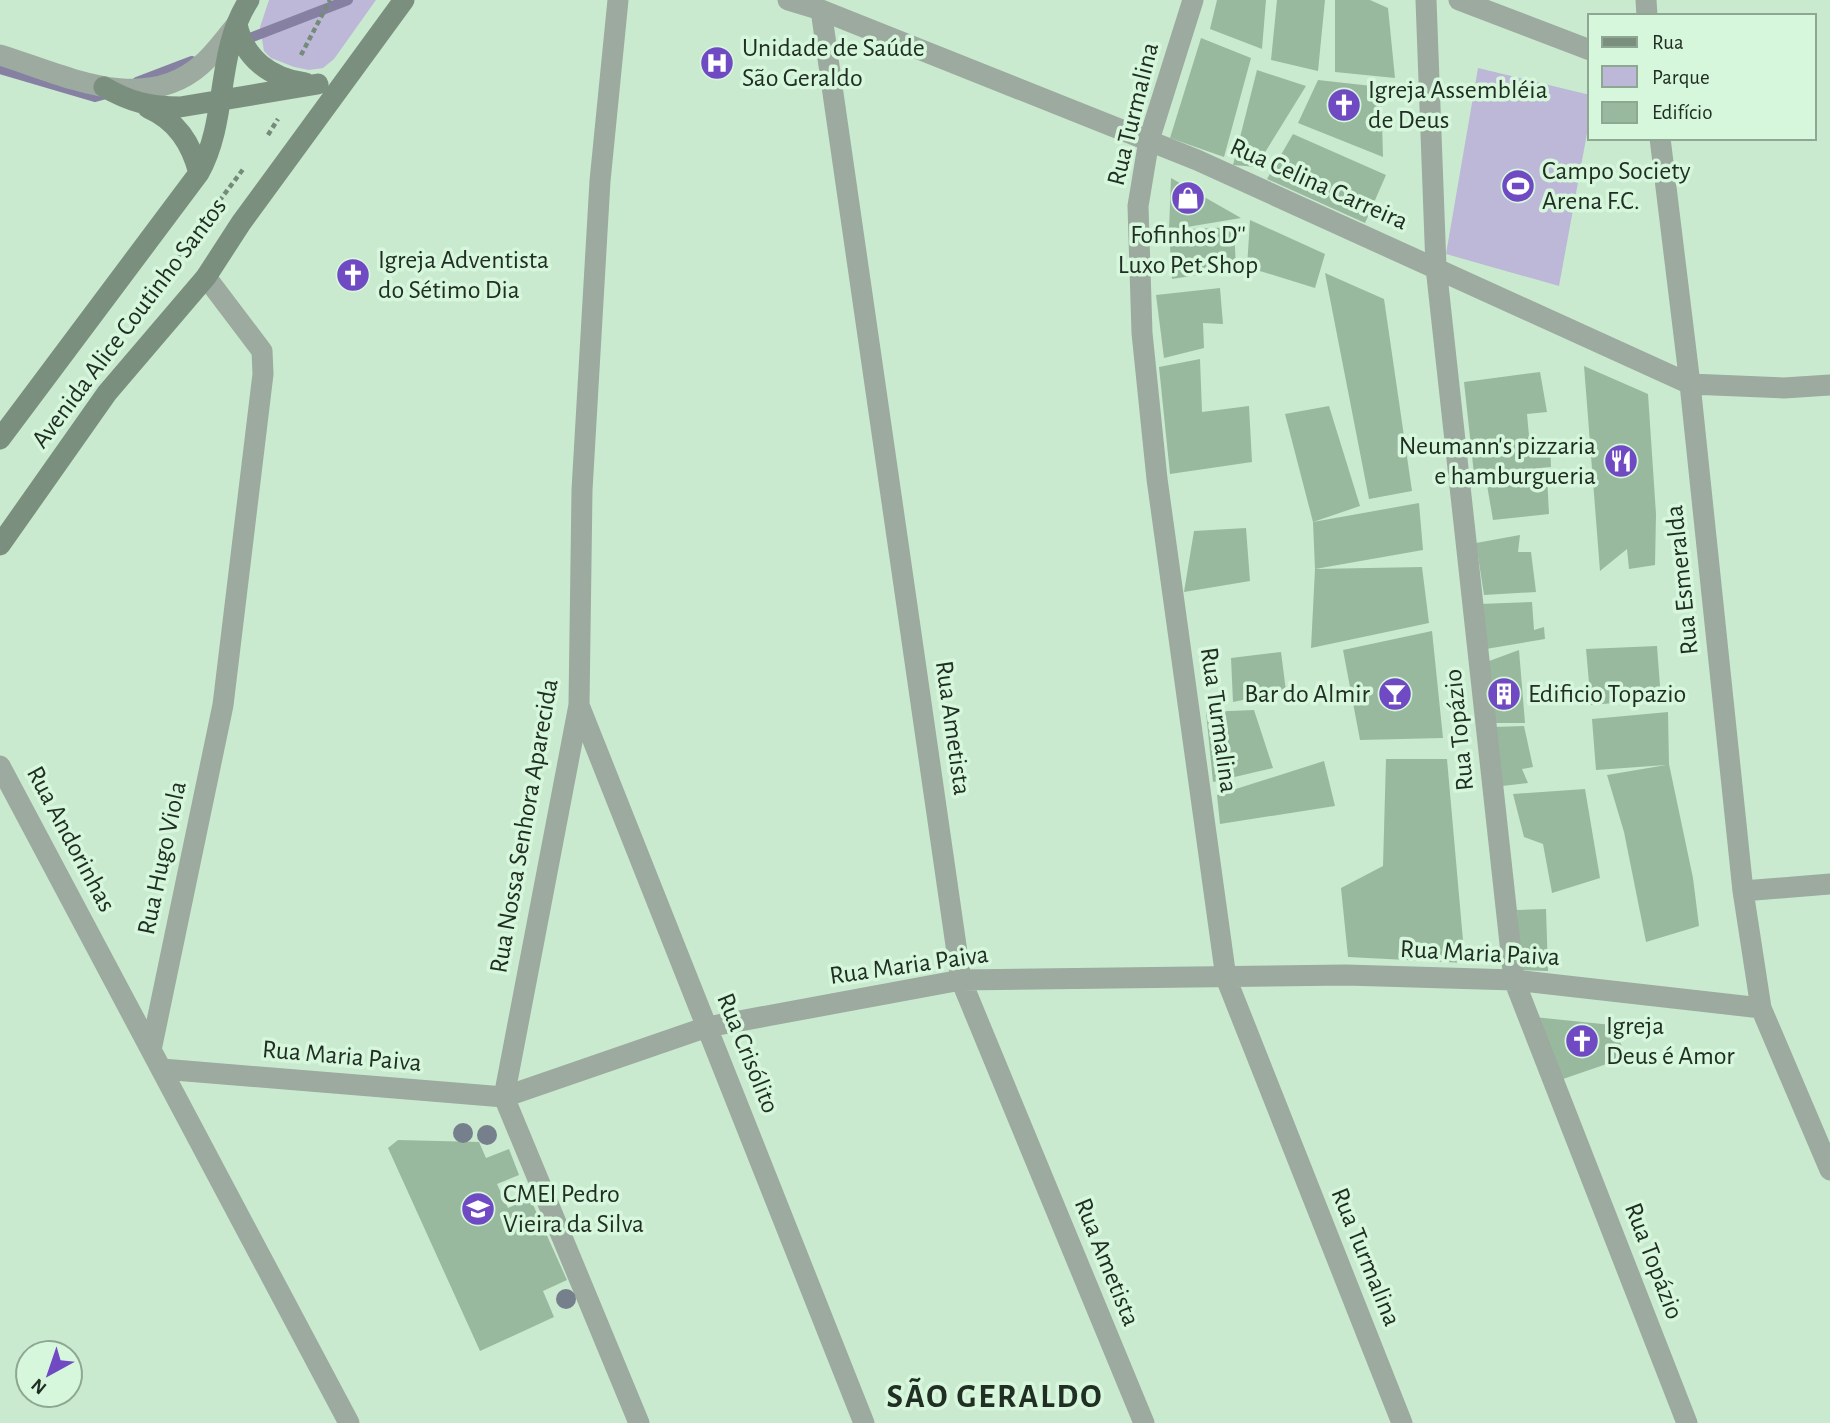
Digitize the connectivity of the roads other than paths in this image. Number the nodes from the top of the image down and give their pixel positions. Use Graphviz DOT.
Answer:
graph roads {
  1 [pos="249,0"];
  2 [pos="404,0"];
  3 [pos="618,0"];
  4 [pos="788,0"];
  5 [pos="1193,0"];
  6 [pos="1426,0"];
  7 [pos="1460,0"];
  8 [pos="821,10"];
  9 [pos="237,24"];
  10 [pos="1588,49"];
  11 [pos="0,55"];
  12 [pos="328,86"];
  13 [pos="104,88"];
  14 [pos="222,101"];
  15 [pos="142,105"];
  16 [pos="1149,140"];
  17 [pos="1660,140"];
  18 [pos="200,173"];
  19 [pos="1436,267"];
  20 [pos="206,277"];
  21 [pos="1690,384"];
  22 [pos="1830,386"];
  23 [pos="0,439"];
  24 [pos="0,545"];
  25 [pos="579,705"];
  26 [pos="0,766"];
  27 [pos="1830,884"];
  28 [pos="1743,891"];
  29 [pos="1226,978"];
  30 [pos="1514,980"];
  31 [pos="961,981"];
  32 [pos="1761,1008"];
  33 [pos="707,1027"];
  34 [pos="151,1050"];
  35 [pos="162,1069"];
  36 [pos="504,1097"];
  37 [pos="1830,1170"];
  38 [pos="349,1423"];
  39 [pos="639,1423"];
  40 [pos="864,1423"];
  41 [pos="1144,1423"];
  42 [pos="1402,1423"];
  43 [pos="1687,1423"];
  1 -- 9 [label="main road, Avenida Alice Coutinho Santos"];
  2 -- 12 [label="main road, Avenida Alice Coutinho Santos"];
  3 -- 25 [label="street, Rua Nossa Senhora Aparecida"];
  4 -- 8 [label="street, Rua Celina Carreira"];
  5 -- 16 [label="street, Rua Turmalina"];
  6 -- 19 [label="street, Rua Topázio"];
  7 -- 10 [label="street"];
  8 -- 16 [label="street, Rua Celina Carreira"];
  8 -- 31 [label="street, Rua Ametista"];
  9 -- 12 [label="main road"];
  9 -- 13 [label="street"];
  9 -- 14 [label="main road, Avenida Alice Coutinho Santos"];
  11 -- 13 [label="street"];
  12 -- 14 [label="main road"];
  12 -- 20 [label="main road, Avenida Alice Coutinho Santos"];
  13 -- 15 [label="main road"];
  14 -- 15 [label="main road"];
  14 -- 18 [label="main road, Avenida Alice Coutinho Santos"];
  15 -- 18 [label="main road"];
  16 -- 19 [label="street, Rua Celina Carreira"];
  16 -- 29 [label="street, Rua Turmalina"];
  17 -- 21 [label="street, Rua Esmeralda"];
  18 -- 23 [label="main road, Avenida Alice Coutinho Santos"];
  19 -- 21 [label="street, Rua Celina Carreira"];
  19 -- 30 [label="street, Rua Topázio"];
  20 -- 24 [label="main road, Avenida Alice Coutinho Santos"];
  20 -- 34 [label="street, Rua Hugo Viola"];
  21 -- 22 [label="street, Rua Celina Carreira"];
  21 -- 28 [label="street, Rua Esmeralda"];
  25 -- 33 [label="street, Rua Crisólito"];
  25 -- 36 [label="street, Rua Nossa Senhora Aparecida"];
  26 -- 34 [label="street, Rua Andorinhas"];
  27 -- 28 [label="street"];
  28 -- 32 [label="street, Rua Esmeralda"];
  29 -- 30 [label="street, Rua Maria Paiva"];
  29 -- 31 [label="street, Rua Maria Paiva"];
  29 -- 42 [label="street, Rua Turmalina"];
  30 -- 32 [label="street, Rua Maria Paiva"];
  30 -- 43 [label="street, Rua Topázio"];
  31 -- 33 [label="street, Rua Maria Paiva"];
  31 -- 41 [label="street, Rua Ametista"];
  32 -- 37 [label="street, Rua Esmeralda"];
  33 -- 36 [label="street, Rua Maria Paiva"];
  33 -- 40 [label="street, Rua Crisólito"];
  34 -- 35 [label="street"];
  35 -- 36 [label="street, Rua Maria Paiva"];
  35 -- 38 [label="street"];
  36 -- 39 [label="street"];
}
